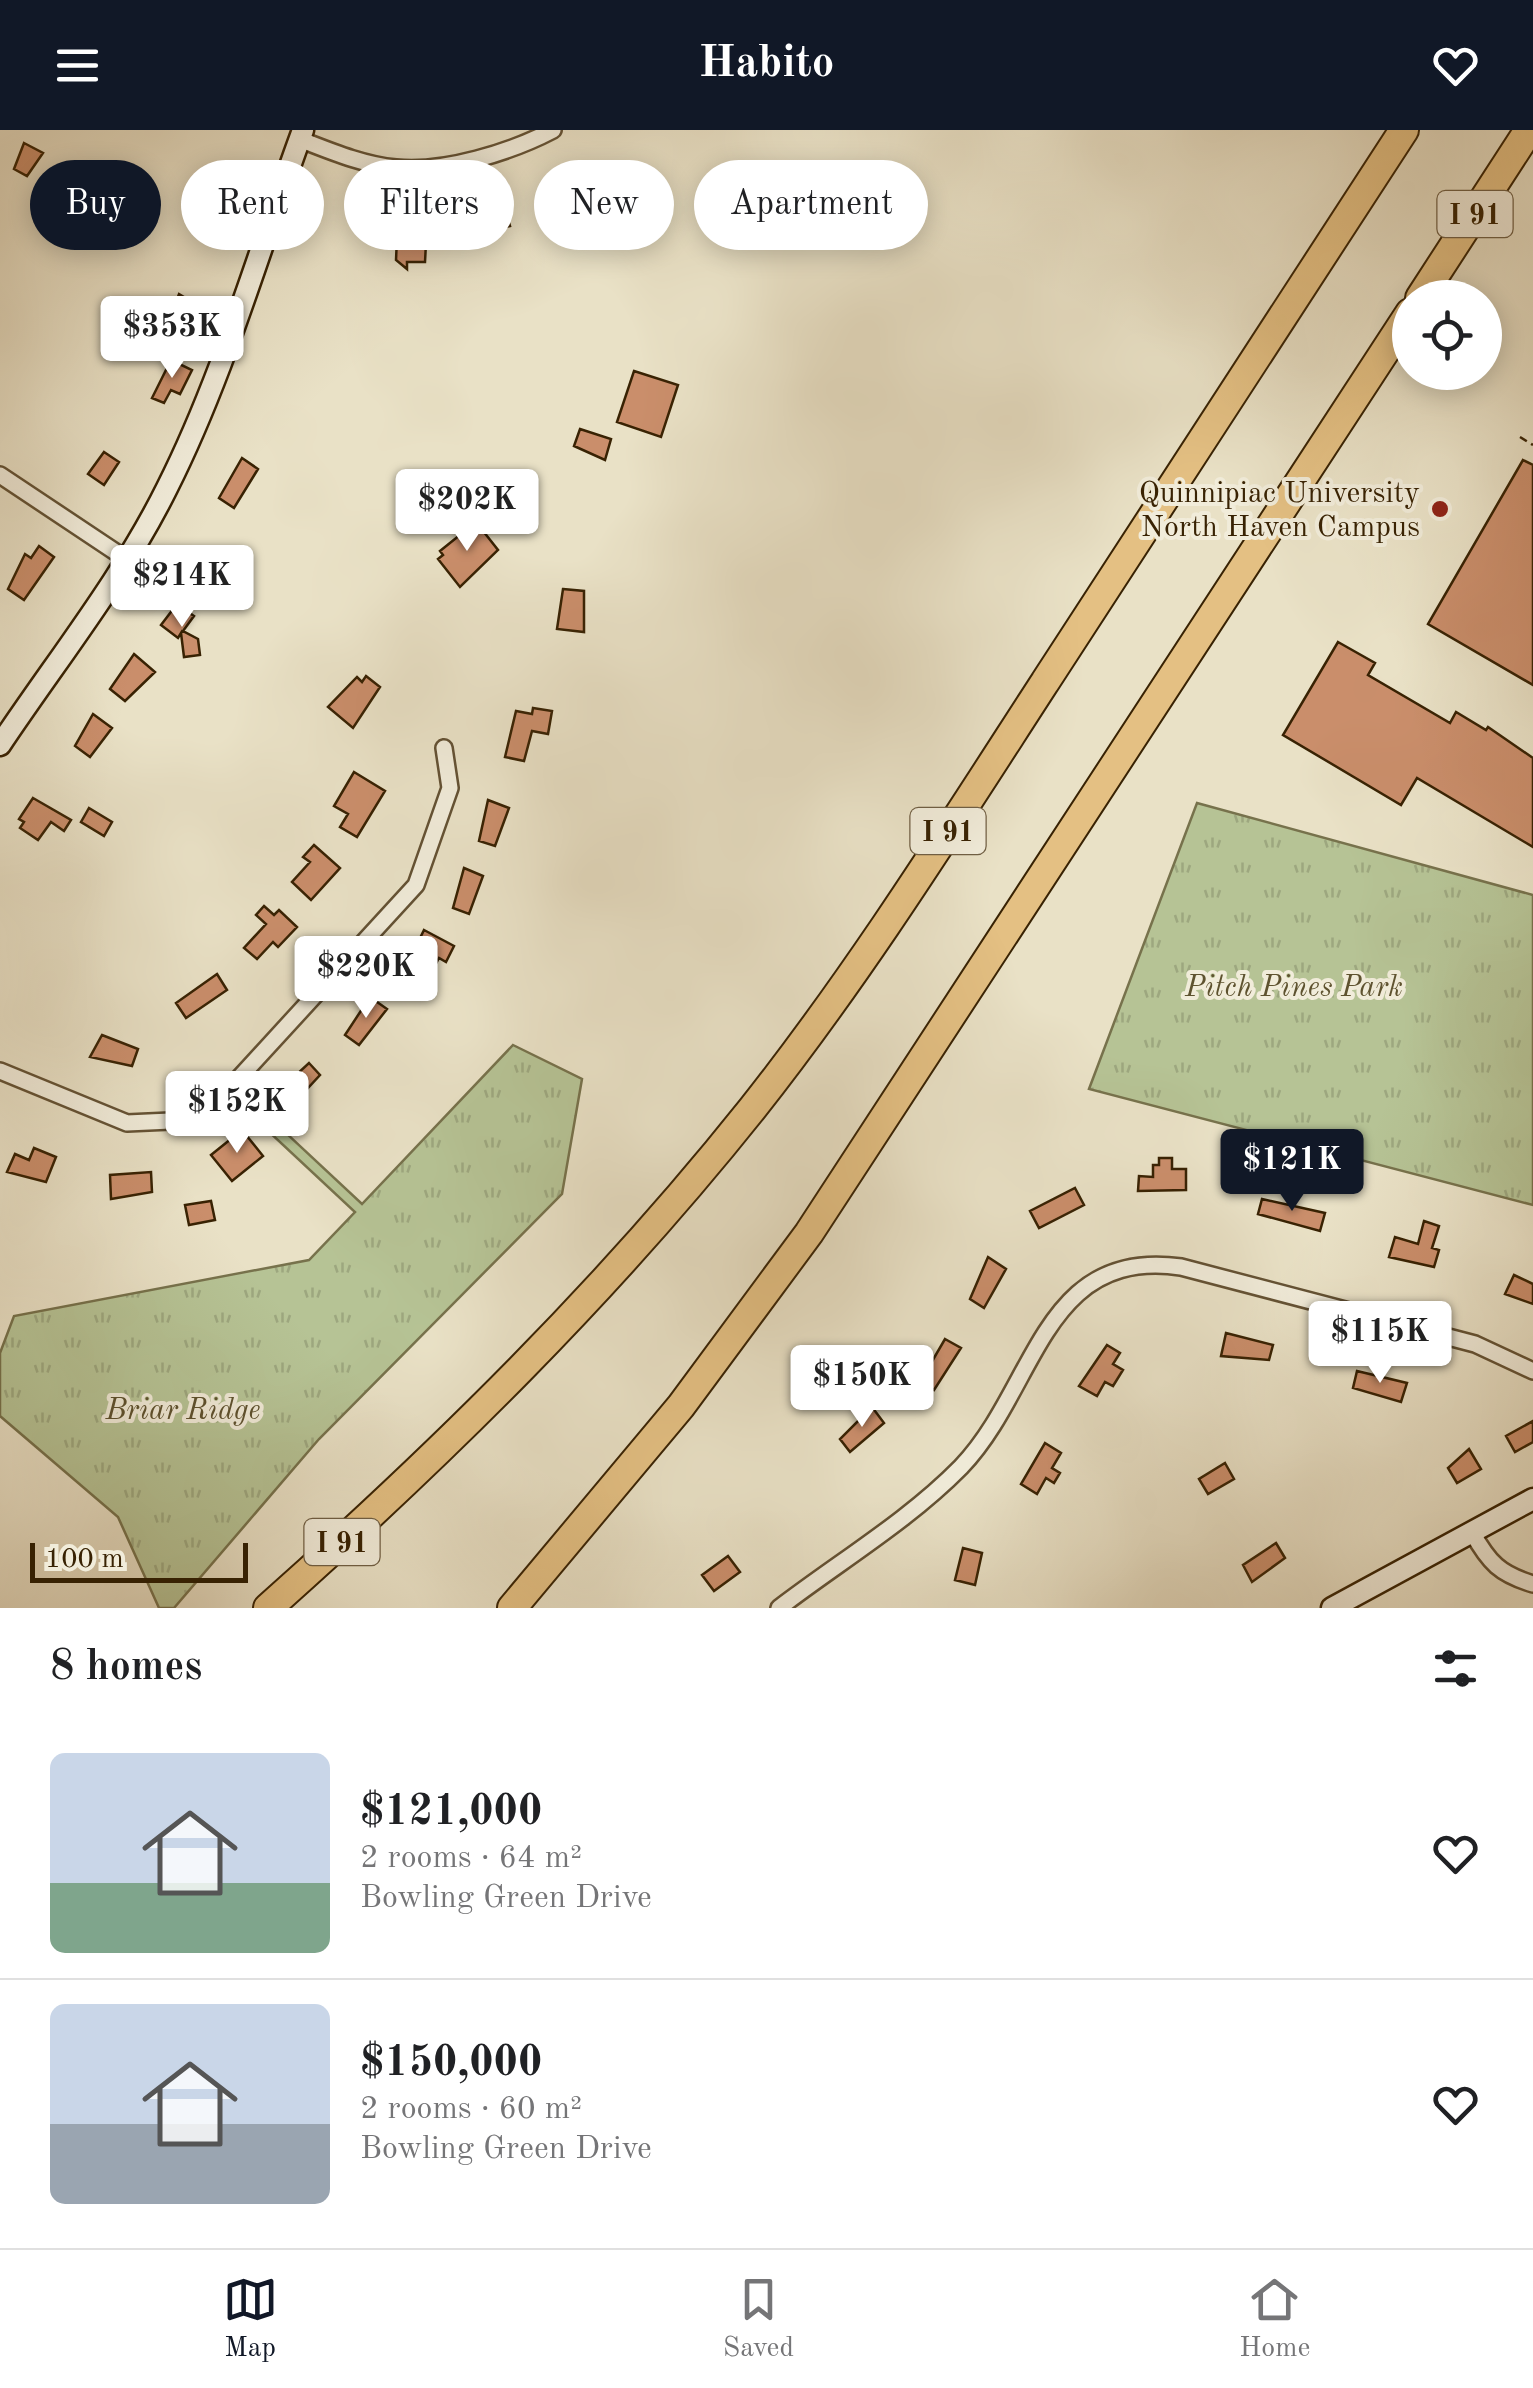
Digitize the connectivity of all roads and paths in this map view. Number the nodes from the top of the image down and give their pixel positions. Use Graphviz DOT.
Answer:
graph roads {
  1 [pos="553,130"];
  2 [pos="1404,130"];
  3 [pos="1529,130"];
  4 [pos="301,135"];
  5 [pos="1432,280"];
  6 [pos="1392,342"];
  7 [pos="1520,437"];
  8 [pos="1533,444"];
  9 [pos="0,475"];
  10 [pos="126,559"];
  11 [pos="0,745"];
  12 [pos="444,748"];
  13 [pos="0,1071"];
  14 [pos="1533,1371"];
  15 [pos="1533,1500"];
  16 [pos="1472,1532"];
  17 [pos="1533,1584"];
  18 [pos="268,1608"];
  19 [pos="512,1608"];
  20 [pos="778,1608"];
  21 [pos="1332,1608"];
  1 -- 4 [label="street"];
  2 -- 18 [label="highway, I 91"];
  3 -- 5 [label="highway, I 91"];
  4 -- 10 [label="street"];
  6 -- 19 [label="highway"];
  7 -- 8 [label="path"];
  9 -- 10 [label="street"];
  10 -- 11 [label="street"];
  12 -- 13 [label="street"];
  14 -- 20 [label="street"];
  15 -- 16 [label="street"];
  16 -- 17 [label="street"];
  16 -- 21 [label="street"];
}
